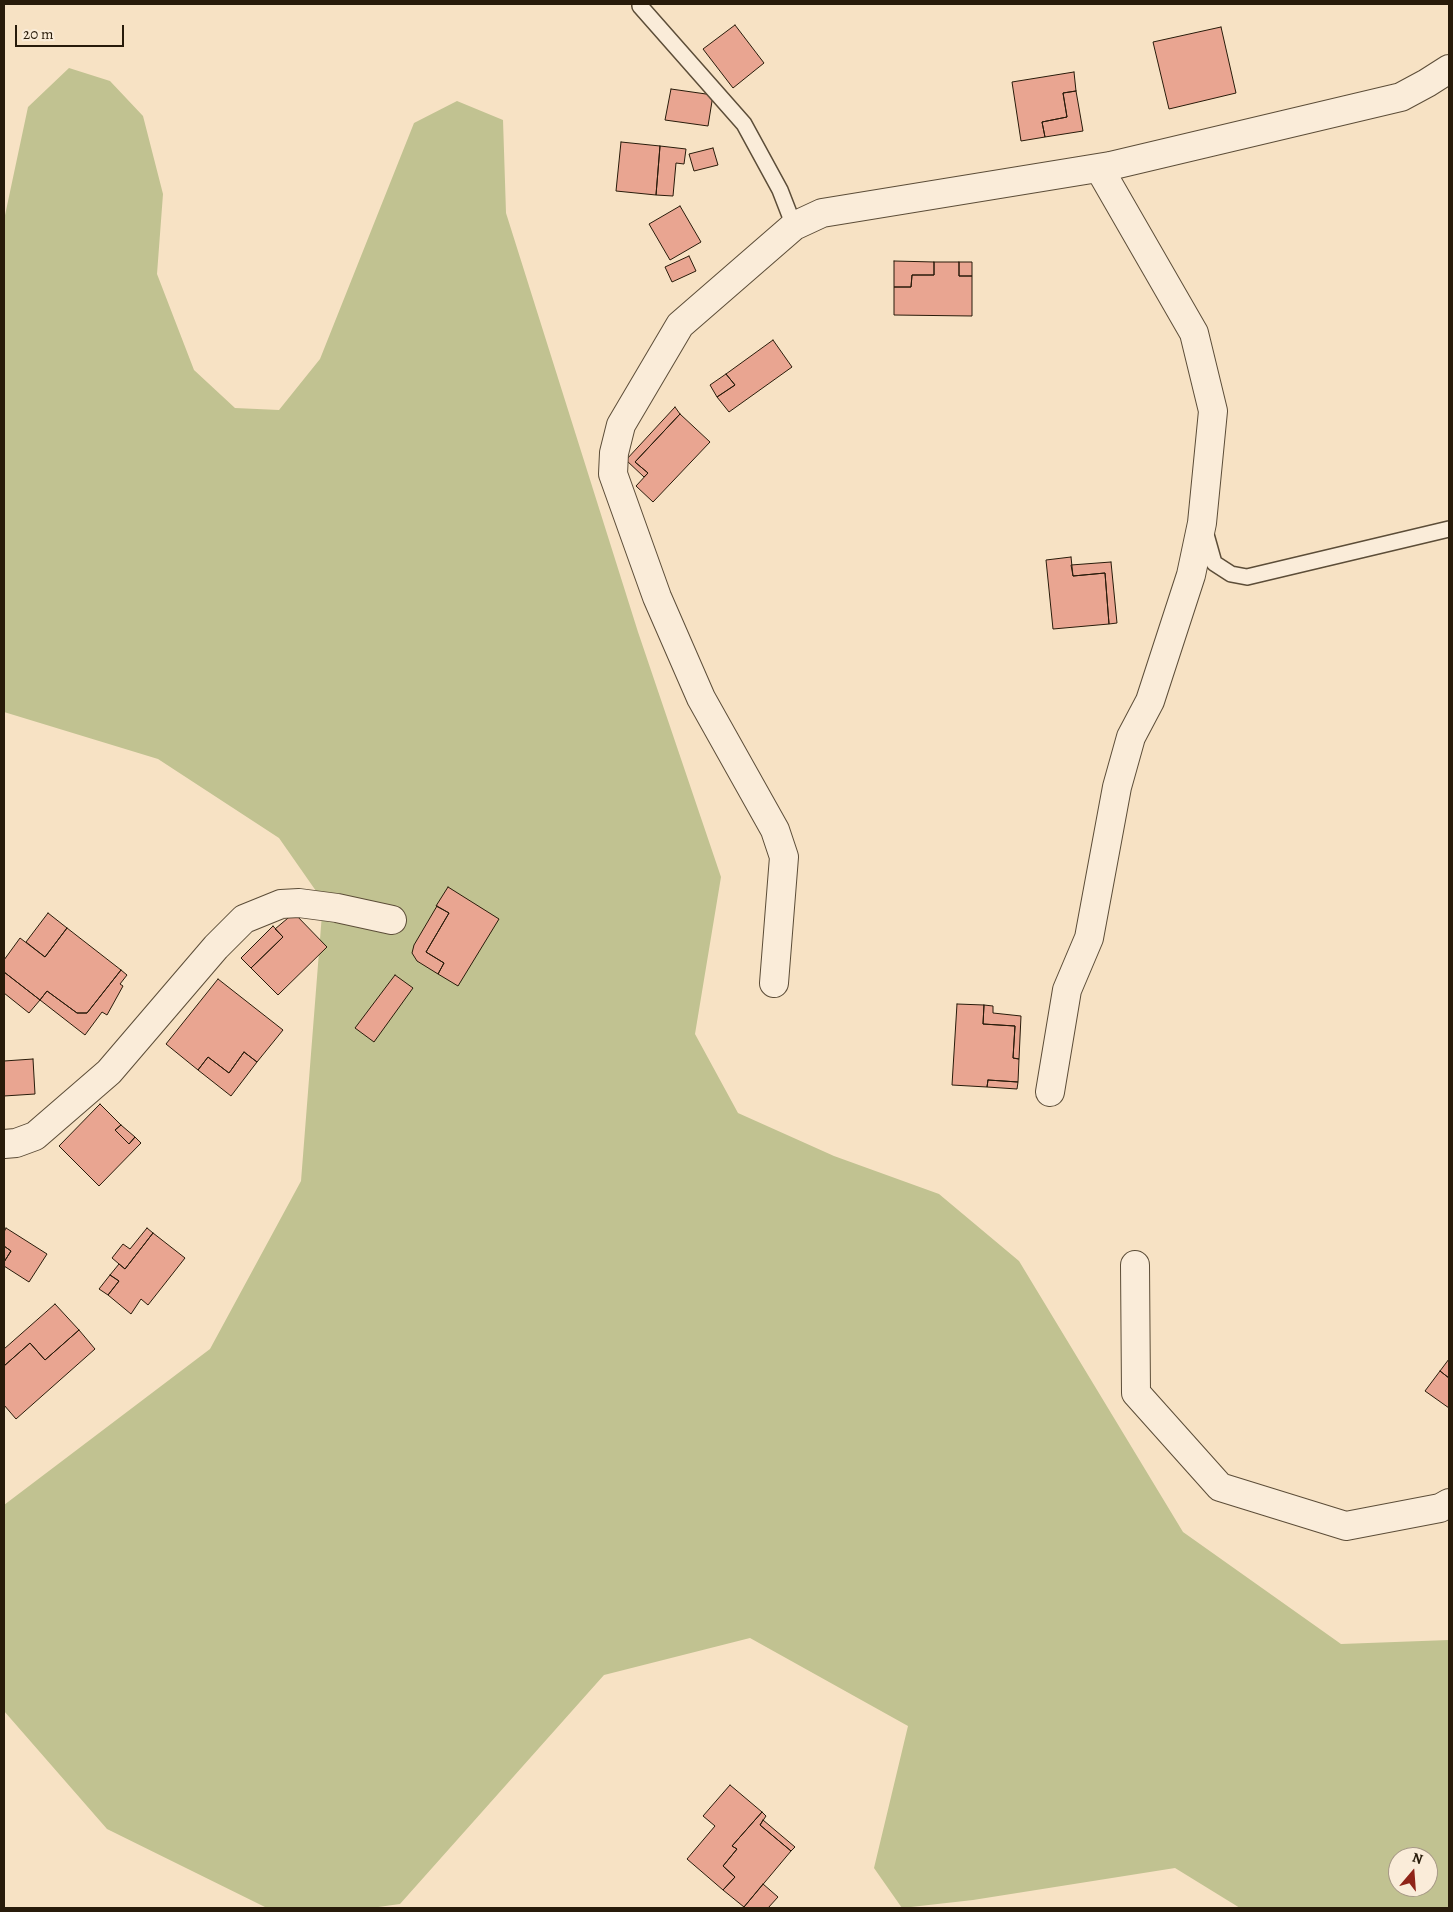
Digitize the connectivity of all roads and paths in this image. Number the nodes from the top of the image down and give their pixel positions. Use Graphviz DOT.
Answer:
graph roads {
  1 [pos="640,6"];
  2 [pos="1449,69"];
  3 [pos="1099,168"];
  4 [pos="794,226"];
  5 [pos="1202,523"];
  6 [pos="1449,529"];
  7 [pos="392,920"];
  8 [pos="774,983"];
  9 [pos="1050,1092"];
  10 [pos="4,1144"];
  11 [pos="1136,1264"];
  12 [pos="1449,1503"];
  1 -- 4 [label="lane"];
  2 -- 3 [label="street"];
  3 -- 4 [label="street"];
  3 -- 5 [label="street"];
  4 -- 8 [label="street"];
  5 -- 6 [label="lane"];
  5 -- 9 [label="street"];
  7 -- 10 [label="street"];
  11 -- 12 [label="street"];
}
